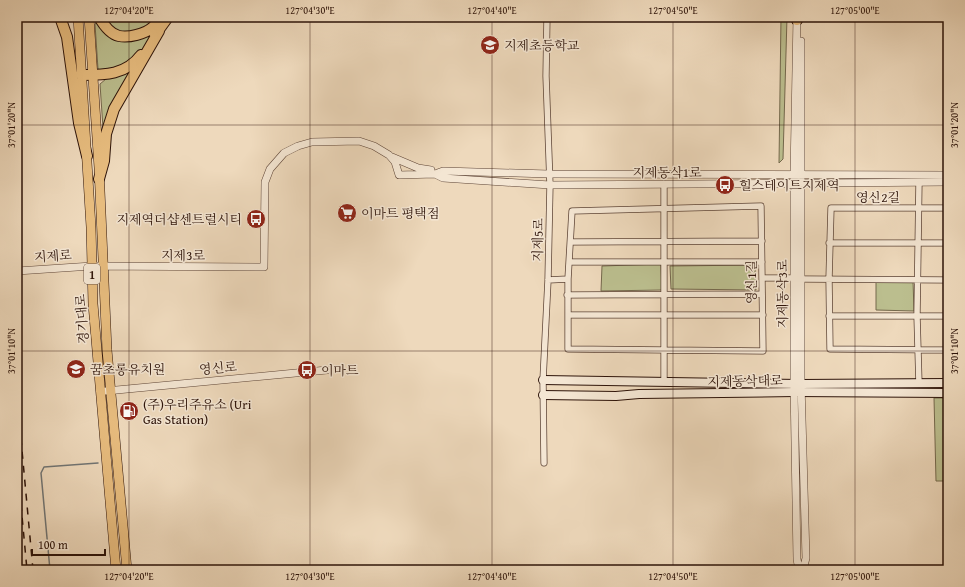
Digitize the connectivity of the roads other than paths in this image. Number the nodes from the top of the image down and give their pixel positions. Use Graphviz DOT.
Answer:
graph roads {
  1 [pos="60,17"];
  2 [pos="78,17"];
  3 [pos="89,17"];
  4 [pos="99,17"];
  5 [pos="160,17"];
  6 [pos="168,17"];
  7 [pos="546,17"];
  8 [pos="798,18"];
  9 [pos="159,31"];
  10 [pos="82,75"];
  11 [pos="93,75"];
  12 [pos="389,155"];
  13 [pos="87,156"];
  14 [pos="443,171"];
  15 [pos="435,174"];
  16 [pos="549,174"];
  17 [pos="794,174"];
  18 [pos="802,174"];
  19 [pos="948,175"];
  20 [pos="99,179"];
  21 [pos="919,182"];
  22 [pos="948,182"];
  23 [pos="798,183"];
  24 [pos="664,184"];
  25 [pos="550,185"];
  26 [pos="664,208"];
  27 [pos="918,208"];
  28 [pos="948,208"];
  29 [pos="762,241"];
  30 [pos="571,242"];
  31 [pos="665,242"];
  32 [pos="829,243"];
  33 [pos="918,243"];
  34 [pos="948,243"];
  35 [pos="569,262"];
  36 [pos="665,262"];
  37 [pos="762,262"];
  38 [pos="92,266"];
  39 [pos="102,266"];
  40 [pos="17,271"];
  41 [pos="762,278"];
  42 [pos="568,279"];
  43 [pos="797,279"];
  44 [pos="829,279"];
  45 [pos="548,280"];
  46 [pos="918,280"];
  47 [pos="948,280"];
  48 [pos="664,294"];
  49 [pos="762,294"];
  50 [pos="567,295"];
  51 [pos="568,315"];
  52 [pos="664,315"];
  53 [pos="762,315"];
  54 [pos="829,316"];
  55 [pos="917,316"];
  56 [pos="948,316"];
  57 [pos="664,350"];
  58 [pos="918,350"];
  59 [pos="948,350"];
  60 [pos="327,370"];
  61 [pos="543,380"];
  62 [pos="664,382"];
  63 [pos="948,383"];
  64 [pos="919,384"];
  65 [pos="798,388"];
  66 [pos="110,390"];
  67 [pos="100,392"];
  68 [pos="948,393"];
  69 [pos="543,395"];
  70 [pos="544,463"];
  71 [pos="116,570"];
  72 [pos="127,570"];
  73 [pos="799,570"];
  74 [pos="803,570"];
  1 -- 13 [label="highway"];
  2 -- 10 [label="main road, 경기대로 / 1"];
  3 -- 11 [label="main road, 경기대로 / 1"];
  4 -- 5 [label="highway"];
  6 -- 9 [label="highway"];
  7 -- 16 [label="street, 지제5로"];
  8 -- 17 [label="street, 지제동삭3로"];
  8 -- 18 [label="street, 지제동삭3로"];
  9 -- 11 [label="highway"];
  9 -- 20 [label="highway"];
  10 -- 11 [label="highway"];
  10 -- 13 [label="main road, 경기대로 / 1"];
  11 -- 20 [label="main road, 경기대로 / 1"];
  12 -- 14 [label="street"];
  12 -- 15 [label="street, 지제동삭1로"];
  12 -- 39 [label="street, 지제3로"];
  13 -- 38 [label="main road, 경기대로 / 1"];
  14 -- 15 [label="street, 지제동삭1로"];
  14 -- 16 [label="street, 지제동삭1로"];
  15 -- 25 [label="street, 지제동삭1로"];
  16 -- 17 [label="street, 지제동삭1로"];
  16 -- 25 [label="street, 지제5로"];
  17 -- 18 [label="street, 지제동삭1로"];
  17 -- 23 [label="street, 지제동삭3로"];
  18 -- 19 [label="street, 지제동삭1로"];
  18 -- 23 [label="street, 지제동삭3로"];
  20 -- 39 [label="main road, 경기대로 / 1"];
  21 -- 22 [label="street, 지제동삭1로"];
  21 -- 23 [label="street, 지제동삭1로"];
  21 -- 27 [label="street"];
  23 -- 24 [label="street, 지제동삭1로"];
  23 -- 43 [label="street, 지제동삭3로"];
  24 -- 25 [label="street, 지제동삭1로"];
  24 -- 26 [label="street"];
  25 -- 45 [label="street, 지제5로"];
  26 -- 29 [label="street, 영신1길"];
  26 -- 30 [label="street, 영신1길"];
  26 -- 31 [label="street"];
  27 -- 28 [label="street, 영신2길"];
  27 -- 32 [label="street, 영신2길"];
  27 -- 33 [label="street"];
  29 -- 31 [label="street"];
  29 -- 37 [label="street, 영신1길"];
  30 -- 31 [label="street"];
  30 -- 35 [label="street, 영신1길"];
  31 -- 36 [label="street"];
  32 -- 33 [label="street"];
  32 -- 44 [label="street, 영신2길"];
  33 -- 34 [label="street"];
  33 -- 46 [label="street"];
  35 -- 36 [label="street"];
  35 -- 42 [label="street, 영신1길"];
  36 -- 37 [label="street"];
  36 -- 48 [label="street"];
  37 -- 41 [label="street, 영신1길"];
  38 -- 39 [label="street, 지제로"];
  38 -- 40 [label="street, 지제로"];
  38 -- 67 [label="main road, 경기대로 / 1"];
  39 -- 66 [label="main road, 경기대로 / 1"];
  41 -- 43 [label="street"];
  41 -- 49 [label="street, 영신1길"];
  42 -- 45 [label="street"];
  42 -- 50 [label="street, 영신1길"];
  43 -- 44 [label="street"];
  43 -- 65 [label="street, 지제동삭3로"];
  44 -- 46 [label="street"];
  44 -- 54 [label="street, 영신2길"];
  45 -- 61 [label="street, 지제5로"];
  46 -- 47 [label="street"];
  46 -- 55 [label="street"];
  48 -- 49 [label="street"];
  48 -- 50 [label="street"];
  48 -- 52 [label="street"];
  49 -- 53 [label="street, 영신1길"];
  50 -- 51 [label="street, 영신1길"];
  51 -- 52 [label="street"];
  51 -- 57 [label="street, 영신1길"];
  52 -- 53 [label="street"];
  52 -- 57 [label="street"];
  53 -- 57 [label="street, 영신1길"];
  54 -- 55 [label="street"];
  54 -- 58 [label="street, 영신2길"];
  55 -- 56 [label="street"];
  55 -- 58 [label="street"];
  57 -- 62 [label="street"];
  58 -- 59 [label="street, 영신2길"];
  58 -- 64 [label="street"];
  60 -- 66 [label="street, 영신로"];
  61 -- 62 [label="main road, 지제동삭대로"];
  61 -- 69 [label="street, 지제5로"];
  62 -- 65 [label="main road, 지제동삭대로"];
  63 -- 64 [label="main road, 지제동삭대로"];
  64 -- 65 [label="main road, 지제동삭대로"];
  65 -- 68 [label="main road, 지제동삭대로"];
  65 -- 69 [label="main road, 지제동삭대로"];
  65 -- 73 [label="street, 지제동삭3로"];
  65 -- 74 [label="street, 지제동삭3로"];
  66 -- 67 [label="street, 영신로"];
  66 -- 72 [label="main road, 경기대로 / 1"];
  67 -- 71 [label="main road, 경기대로 / 1"];
  69 -- 70 [label="street, 지제5로"];
}
